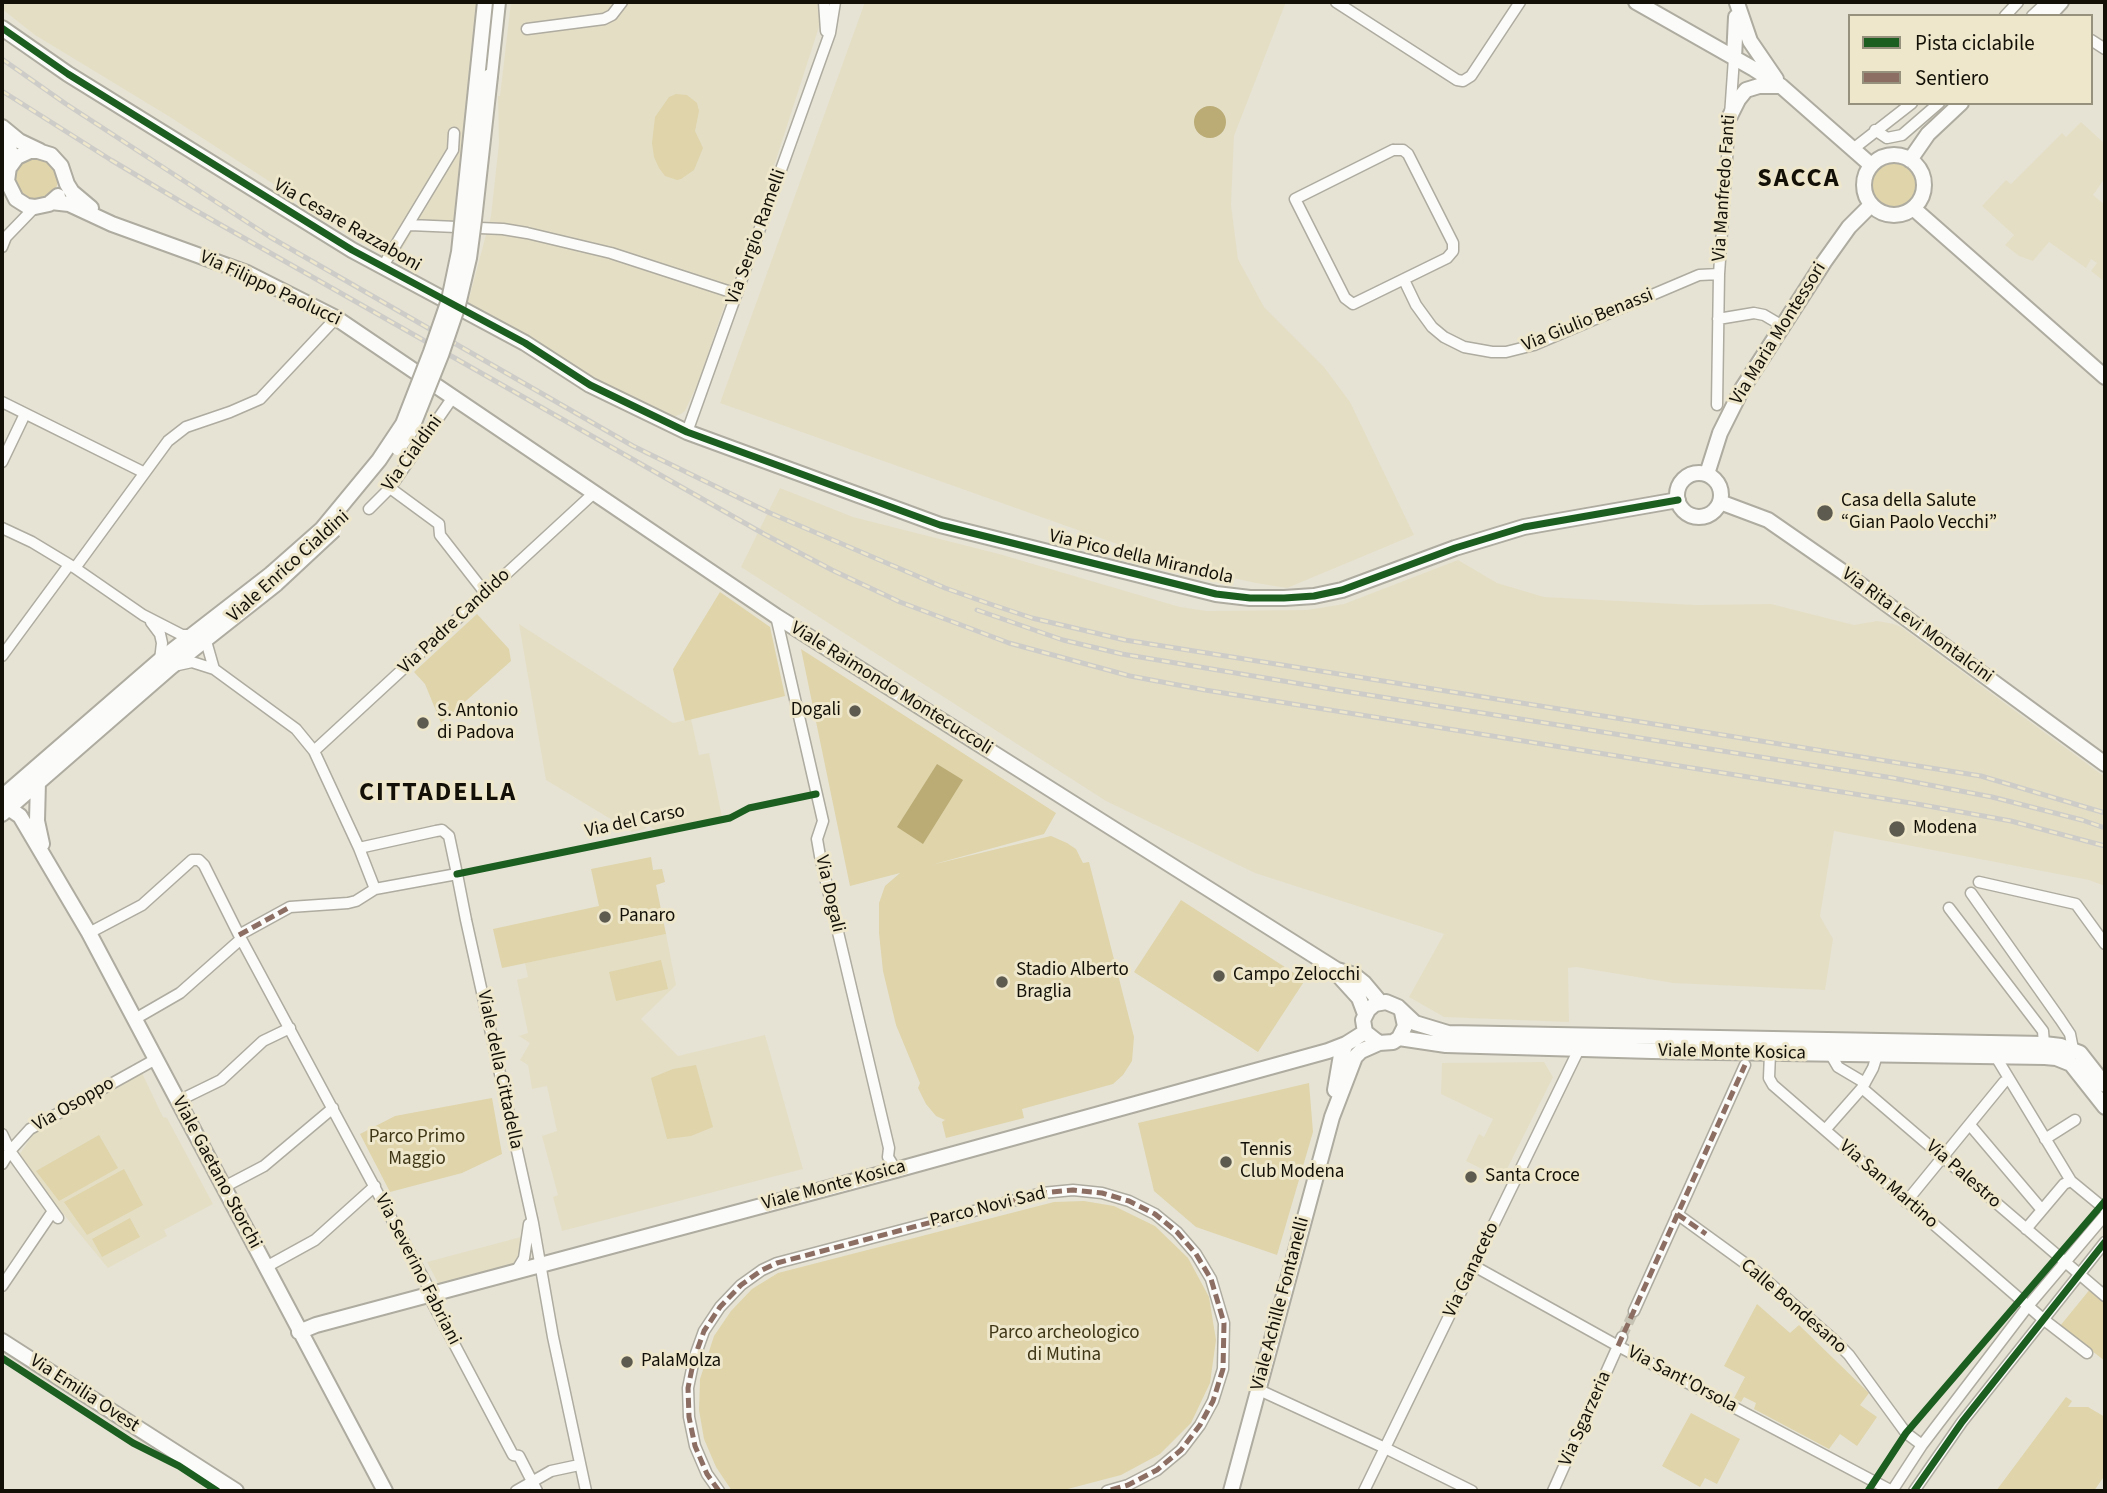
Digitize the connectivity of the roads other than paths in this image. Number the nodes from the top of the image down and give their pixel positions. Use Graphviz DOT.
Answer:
graph roads {
  1 [pos="485,2"];
  2 [pos="498,2"];
  3 [pos="622,2"];
  4 [pos="824,2"];
  5 [pos="835,2"];
  6 [pos="1336,2"];
  7 [pos="1520,2"];
  8 [pos="1636,2"];
  9 [pos="1737,2"];
  10 [pos="2,28"];
  11 [pos="527,29"];
  12 [pos="826,43"];
  13 [pos="1734,58"];
  14 [pos="1781,86"];
  15 [pos="1909,105"];
  16 [pos="1936,105"];
  17 [pos="1959,105"];
  18 [pos="1730,116"];
  19 [pos="2,127"];
  20 [pos="1875,130"];
  21 [pos="454,133"];
  22 [pos="2,135"];
  23 [pos="1853,149"];
  24 [pos="45,152"];
  25 [pos="1910,160"];
  26 [pos="1871,165"];
  27 [pos="63,175"];
  28 [pos="7,180"];
  29 [pos="51,202"];
  30 [pos="1871,205"];
  31 [pos="35,207"];
  32 [pos="1913,208"];
  33 [pos="112,224"];
  34 [pos="410,225"];
  35 [pos="4,242"];
  36 [pos="383,266"];
  37 [pos="1718,274"];
  38 [pos="1404,280"];
  39 [pos="737,294"];
  40 [pos="336,318"];
  41 [pos="1718,318"];
  42 [pos="1781,325"];
  43 [pos="2105,377"];
  44 [pos="453,397"];
  45 [pos="2,402"];
  46 [pos="1717,405"];
  47 [pos="25,414"];
  48 [pos="687,432"];
  49 [pos="2,462"];
  50 [pos="143,472"];
  51 [pos="1707,474"];
  52 [pos="390,488"];
  53 [pos="595,492"];
  54 [pos="1678,500"];
  55 [pos="1720,502"];
  56 [pos="369,509"];
  57 [pos="2,528"];
  58 [pos="72,566"];
  59 [pos="274,579"];
  60 [pos="485,594"];
  61 [pos="143,615"];
  62 [pos="776,616"];
  63 [pos="200,638"];
  64 [pos="2,656"];
  65 [pos="166,664"];
  66 [pos="214,669"];
  67 [pos="314,751"];
  68 [pos="2105,764"];
  69 [pos="38,781"];
  70 [pos="3,806"];
  71 [pos="359,848"];
  72 [pos="44,856"];
  73 [pos="457,874"];
  74 [pos="1979,882"];
  75 [pos="375,889"];
  76 [pos="1971,893"];
  77 [pos="1949,908"];
  78 [pos="89,933"];
  79 [pos="240,937"];
  80 [pos="2105,944"];
  81 [pos="1337,970"];
  82 [pos="1380,1002"];
  83 [pos="1402,1012"];
  84 [pos="1365,1014"];
  85 [pos="135,1019"];
  86 [pos="289,1028"];
  87 [pos="1365,1032"];
  88 [pos="1399,1038"];
  89 [pos="1379,1043"];
  90 [pos="1346,1044"];
  91 [pos="2044,1044"];
  92 [pos="1579,1049"];
  93 [pos="1879,1049"];
  94 [pos="1770,1053"];
  95 [pos="1831,1055"];
  96 [pos="2069,1055"];
  97 [pos="1996,1056"];
  98 [pos="156,1059"];
  99 [pos="1745,1065"];
  100 [pos="2004,1082"];
  101 [pos="2105,1085"];
  102 [pos="1863,1086"];
  103 [pos="178,1101"];
  104 [pos="2105,1107"];
  105 [pos="333,1108"];
  106 [pos="1332,1117"];
  107 [pos="2075,1120"];
  108 [pos="1970,1125"];
  109 [pos="1825,1130"];
  110 [pos="2,1134"];
  111 [pos="2045,1139"];
  112 [pos="10,1151"];
  113 [pos="1943,1158"];
  114 [pos="2,1164"];
  115 [pos="896,1170"];
  116 [pos="2071,1181"];
  117 [pos="374,1186"];
  118 [pos="223,1187"];
  119 [pos="1906,1202"];
  120 [pos="2105,1209"];
  121 [pos="2042,1210"];
  122 [pos="531,1213"];
  123 [pos="1677,1214"];
  124 [pos="2105,1215"];
  125 [pos="2026,1229"];
  126 [pos="2105,1242"];
  127 [pos="2064,1262"];
  128 [pos="540,1266"];
  129 [pos="1474,1266"];
  130 [pos="266,1267"];
  131 [pos="515,1273"];
  132 [pos="2079,1274"];
  133 [pos="2,1286"];
  134 [pos="432,1294"];
  135 [pos="2105,1296"];
  136 [pos="2028,1306"];
  137 [pos="1634,1311"];
  138 [pos="2043,1319"];
  139 [pos="299,1332"];
  140 [pos="2,1341"];
  141 [pos="1620,1341"];
  142 [pos="2087,1353"];
  143 [pos="1257,1389"];
  144 [pos="1922,1445"];
  145 [pos="1385,1448"];
  146 [pos="579,1465"];
  147 [pos="534,1487"];
  148 [pos="236,1491"];
  149 [pos="385,1491"];
  150 [pos="516,1491"];
  151 [pos="586,1491"];
  152 [pos="719,1491"];
  153 [pos="1107,1491"];
  154 [pos="1231,1491"];
  155 [pos="1364,1491"];
  156 [pos="1472,1491"];
  157 [pos="1553,1491"];
  158 [pos="1892,1491"];
  159 [pos="1914,1491"];
  1 -- 59 [label="street, Viale Enrico Cialdini, bridge"];
  2 -- 59 [label="street, Viale Enrico Cialdini, bridge"];
  3 -- 11 [label="street"];
  4 -- 12 [label="street, Via Sergio Ramelli"];
  5 -- 12 [label="street, Via Sergio Ramelli"];
  6 -- 7 [label="street"];
  8 -- 13 [label="street"];
  9 -- 13 [label="street"];
  9 -- 14 [label="street"];
  10 -- 36 [label="street, Via Cesare Razzaboni"];
  12 -- 39 [label="street, Via Sergio Ramelli"];
  13 -- 14 [label="street"];
  13 -- 18 [label="street, Via Manfredo Fanti"];
  14 -- 18 [label="street"];
  14 -- 23 [label="street"];
  15 -- 20 [label="street"];
  16 -- 20 [label="street"];
  17 -- 25 [label="street"];
  18 -- 37 [label="street, Via Manfredo Fanti"];
  19 -- 24 [label="street"];
  20 -- 23 [label="street"];
  21 -- 34 [label="street, Via Cesare Razzaboni"];
  22 -- 28 [label="street"];
  23 -- 26 [label="street"];
  24 -- 27 [label="street"];
  24 -- 28 [label="street"];
  25 -- 26 [label="street"];
  25 -- 32 [label="street"];
  26 -- 30 [label="street"];
  27 -- 29 [label="street"];
  27 -- 33 [label="street, Via Filippo Paolucci"];
  28 -- 31 [label="street"];
  29 -- 31 [label="street"];
  29 -- 33 [label="street, Via Filippo Paolucci"];
  30 -- 32 [label="street"];
  30 -- 42 [label="street, Via Maria Montessori"];
  31 -- 35 [label="street"];
  32 -- 43 [label="street"];
  33 -- 40 [label="street, Via Filippo Paolucci"];
  34 -- 36 [label="street, Via Cesare Razzaboni"];
  34 -- 39 [label="street"];
  36 -- 48 [label="street, Via Cesare Razzaboni"];
  37 -- 38 [label="street, Via Giulio Benassi"];
  37 -- 41 [label="street, Via Manfredo Fanti"];
  38 -- 38 [label="street"];
  39 -- 48 [label="street, Via Sergio Ramelli"];
  40 -- 44 [label="street, Via Filippo Paolucci"];
  40 -- 50 [label="street"];
  41 -- 42 [label="street"];
  41 -- 46 [label="street, Via Manfredo Fanti"];
  42 -- 51 [label="street, Via Maria Montessori"];
  44 -- 52 [label="street, Via Cialdini"];
  44 -- 53 [label="street, Viale Raimondo Montecuccoli"];
  45 -- 47 [label="street"];
  47 -- 49 [label="street"];
  47 -- 50 [label="street"];
  48 -- 54 [label="street, Via Pico della Mirandola"];
  50 -- 58 [label="street"];
  51 -- 54 [label="street"];
  51 -- 55 [label="street"];
  52 -- 56 [label="street, Via Cialdini"];
  52 -- 60 [label="street"];
  53 -- 60 [label="street, Via Padre Candido"];
  53 -- 62 [label="street, Viale Raimondo Montecuccoli"];
  54 -- 55 [label="street"];
  55 -- 68 [label="street, Via Rita Levi Montalcini"];
  57 -- 58 [label="street"];
  58 -- 61 [label="street"];
  58 -- 64 [label="street"];
  59 -- 63 [label="street, Viale Enrico Cialdini"];
  60 -- 67 [label="street, Via Padre Candido"];
  61 -- 63 [label="street"];
  61 -- 65 [label="street"];
  62 -- 81 [label="street, Viale Raimondo Montecuccoli"];
  62 -- 115 [label="street, Via Dogali"];
  63 -- 65 [label="street, Viale Enrico Cialdini"];
  63 -- 66 [label="street"];
  65 -- 66 [label="street"];
  65 -- 69 [label="street, Viale Enrico Cialdini"];
  65 -- 70 [label="street, Viale Enrico Cialdini"];
  66 -- 67 [label="street"];
  67 -- 71 [label="street"];
  69 -- 70 [label="street, Viale Enrico Cialdini"];
  69 -- 72 [label="street, Viale Gaetano Storchi"];
  70 -- 72 [label="street, Viale Gaetano Storchi"];
  71 -- 73 [label="street, Viale della Cittadella"];
  71 -- 75 [label="street"];
  72 -- 78 [label="street, Viale Gaetano Storchi"];
  73 -- 75 [label="street"];
  73 -- 122 [label="street, Viale della Cittadella"];
  74 -- 80 [label="street"];
  75 -- 79 [label="street"];
  76 -- 96 [label="street"];
  77 -- 91 [label="street"];
  78 -- 79 [label="street, Via Severino Fabriani"];
  78 -- 85 [label="street, Viale Gaetano Storchi"];
  79 -- 85 [label="street"];
  79 -- 86 [label="street, Via Severino Fabriani"];
  81 -- 82 [label="street, Viale Raimondo Montecuccoli"];
  81 -- 84 [label="street, Viale Raimondo Montecuccoli"];
  82 -- 83 [label="street, Viale Monte Kosica"];
  82 -- 84 [label="street"];
  83 -- 88 [label="street"];
  83 -- 93 [label="street, Viale Monte Kosica"];
  84 -- 87 [label="street"];
  85 -- 98 [label="street, Viale Gaetano Storchi"];
  86 -- 103 [label="street"];
  86 -- 105 [label="street, Via Severino Fabriani"];
  87 -- 89 [label="street"];
  87 -- 90 [label="street, Viale Monte Kosica"];
  88 -- 89 [label="street, Viale Monte Kosica"];
  88 -- 92 [label="street, Viale Monte Kosica"];
  89 -- 106 [label="street, Viale Achille Fontanelli"];
  90 -- 106 [label="street, Viale Achille Fontanelli"];
  90 -- 115 [label="street, Viale Monte Kosica"];
  91 -- 93 [label="street, Viale Monte Kosica"];
  91 -- 96 [label="street, Viale Monte Kosica"];
  92 -- 94 [label="street, Viale Monte Kosica"];
  92 -- 129 [label="street, Via Ganaceto"];
  93 -- 95 [label="street, Viale Monte Kosica"];
  93 -- 97 [label="street, Viale Monte Kosica"];
  93 -- 102 [label="street"];
  94 -- 95 [label="street, Viale Monte Kosica"];
  94 -- 109 [label="street, Via San Martino"];
  95 -- 102 [label="street, Via Palestro"];
  96 -- 97 [label="street, Viale Monte Kosica"];
  96 -- 101 [label="street"];
  96 -- 104 [label="street"];
  97 -- 111 [label="street"];
  98 -- 103 [label="street, Viale Gaetano Storchi"];
  98 -- 112 [label="street, Via Osoppo"];
  99 -- 123 [label="street"];
  100 -- 108 [label="street"];
  102 -- 109 [label="street"];
  102 -- 113 [label="street, Via Palestro"];
  103 -- 118 [label="street, Viale Gaetano Storchi"];
  105 -- 117 [label="street, Via Severino Fabriani"];
  105 -- 118 [label="street"];
  106 -- 143 [label="street, Viale Achille Fontanelli"];
  107 -- 111 [label="street"];
  108 -- 113 [label="street"];
  108 -- 121 [label="street"];
  109 -- 119 [label="street, Via San Martino"];
  110 -- 112 [label="street"];
  111 -- 116 [label="street"];
  112 -- 114 [label="street, Via Osoppo"];
  112 -- 133 [label="street"];
  113 -- 119 [label="street"];
  113 -- 125 [label="street, Via Palestro"];
  115 -- 128 [label="street, Viale Monte Kosica"];
  116 -- 120 [label="street"];
  116 -- 121 [label="street"];
  117 -- 130 [label="street"];
  117 -- 134 [label="street, Via Severino Fabriani"];
  118 -- 130 [label="street, Viale Gaetano Storchi"];
  119 -- 136 [label="street, Via San Martino"];
  121 -- 125 [label="street"];
  122 -- 128 [label="street, Viale della Cittadella"];
  122 -- 131 [label="street"];
  123 -- 137 [label="street"];
  123 -- 144 [label="street, Calle Bondesano"];
  124 -- 127 [label="street"];
  125 -- 127 [label="street, Via Palestro"];
  126 -- 132 [label="street"];
  127 -- 132 [label="street, Via Palestro"];
  127 -- 136 [label="street"];
  128 -- 131 [label="street, Viale Monte Kosica"];
  128 -- 146 [label="street, Viale della Cittadella"];
  129 -- 141 [label="street, Via Sant'Orsola"];
  129 -- 145 [label="street, Via Ganaceto"];
  130 -- 139 [label="street, Viale Gaetano Storchi"];
  131 -- 134 [label="street, Viale Monte Kosica"];
  132 -- 135 [label="street, Via Palestro"];
  132 -- 138 [label="street"];
  134 -- 139 [label="street, Viale Monte Kosica"];
  134 -- 147 [label="street, Via Severino Fabriani"];
  136 -- 138 [label="street, Via San Martino"];
  136 -- 144 [label="street"];
  138 -- 142 [label="street, Via San Martino"];
  138 -- 159 [label="street"];
  139 -- 149 [label="street, Viale Gaetano Storchi"];
  140 -- 148 [label="street, Via Emilia Ovest"];
  141 -- 157 [label="street, Via Sgarzeria"];
  141 -- 158 [label="street, Via Sant'Orsola"];
  143 -- 145 [label="street"];
  143 -- 154 [label="street, Viale Achille Fontanelli"];
  144 -- 158 [label="street"];
  145 -- 155 [label="street, Via Ganaceto"];
  145 -- 156 [label="street"];
  146 -- 147 [label="street"];
  146 -- 151 [label="street, Viale della Cittadella"];
  147 -- 150 [label="street"];
  152 -- 153 [label="street, Parco Novi Sad"];
}
